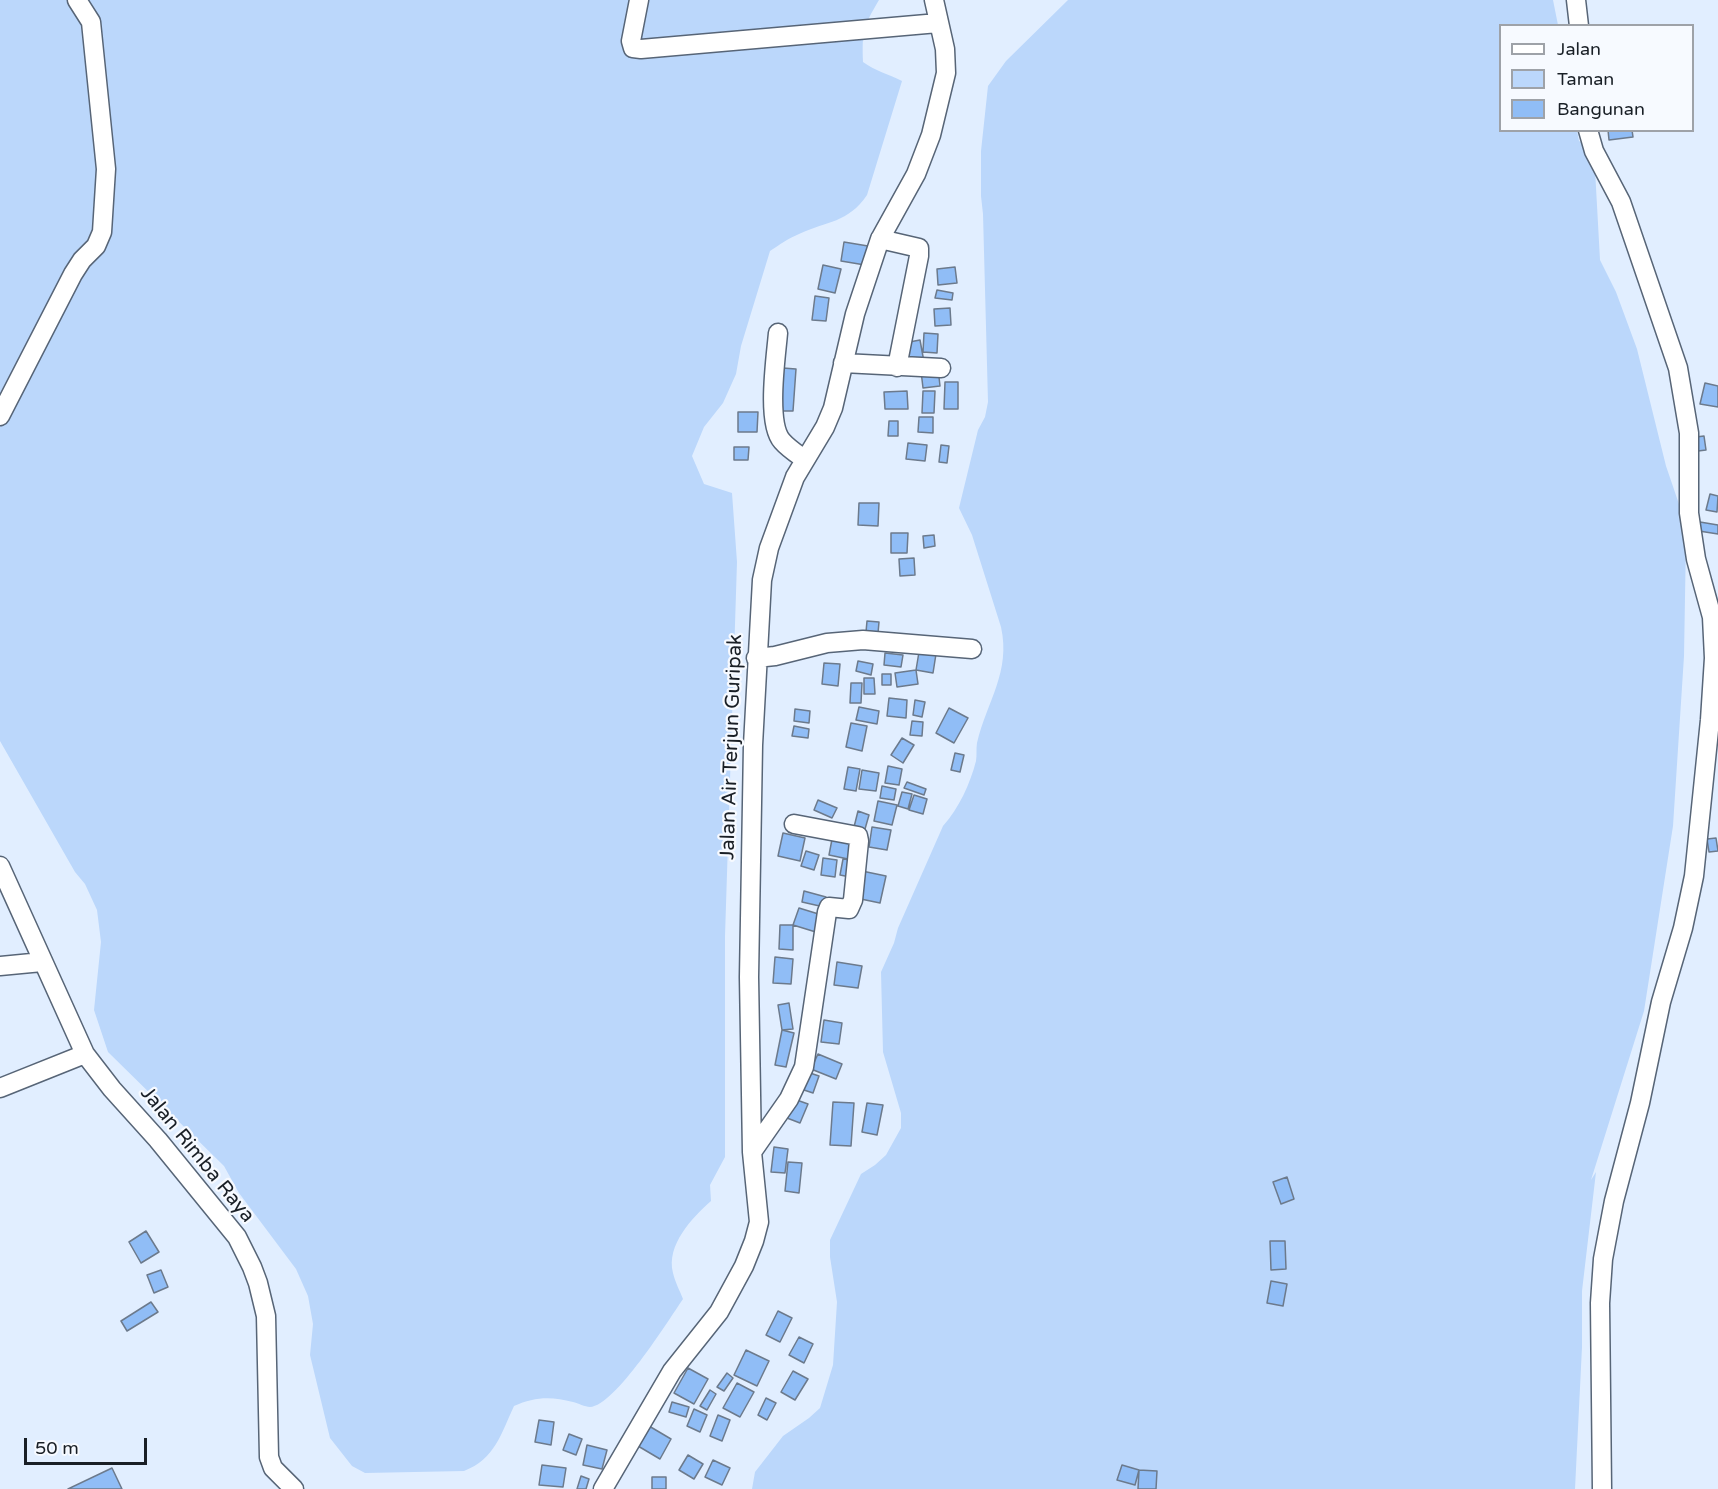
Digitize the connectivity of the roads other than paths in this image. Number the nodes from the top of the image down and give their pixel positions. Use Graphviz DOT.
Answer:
graph roads {
  1 [pos="77,0"];
  2 [pos="639,0"];
  3 [pos="934,0"];
  4 [pos="1576,0"];
  5 [pos="939,23"];
  6 [pos="1579,24"];
  7 [pos="1589,132"];
  8 [pos="880,239"];
  9 [pos="778,333"];
  10 [pos="843,363"];
  11 [pos="897,367"];
  12 [pos="941,368"];
  13 [pos="0,416"];
  14 [pos="804,459"];
  15 [pos="972,650"];
  16 [pos="756,658"];
  17 [pos="794,824"];
  18 [pos="0,866"];
  19 [pos="42,962"];
  20 [pos="0,966"];
  21 [pos="85,1054"];
  22 [pos="0,1088"];
  23 [pos="752,1152"];
  24 [pos="294,1489"];
  25 [pos="603,1489"];
  26 [pos="1602,1489"];
  1 -- 13 [label="street"];
  2 -- 5 [label="street"];
  3 -- 5 [label="street, Jalan Air Terjun Guripak"];
  4 -- 6 [label="street"];
  5 -- 8 [label="street, Jalan Air Terjun Guripak"];
  7 -- 26 [label="street"];
  8 -- 10 [label="street, Jalan Air Terjun Guripak"];
  8 -- 11 [label="street"];
  9 -- 14 [label="street"];
  10 -- 11 [label="street"];
  10 -- 14 [label="street, Jalan Air Terjun Guripak"];
  11 -- 12 [label="street"];
  14 -- 16 [label="street, Jalan Air Terjun Guripak"];
  15 -- 16 [label="street"];
  16 -- 23 [label="street, Jalan Air Terjun Guripak"];
  17 -- 23 [label="street"];
  18 -- 19 [label="street, Jalan Rimba Raya"];
  19 -- 20 [label="street"];
  19 -- 21 [label="street, Jalan Rimba Raya"];
  21 -- 22 [label="street"];
  21 -- 24 [label="street, Jalan Rimba Raya"];
  23 -- 25 [label="street, Jalan Air Terjun Guripak"];
}
